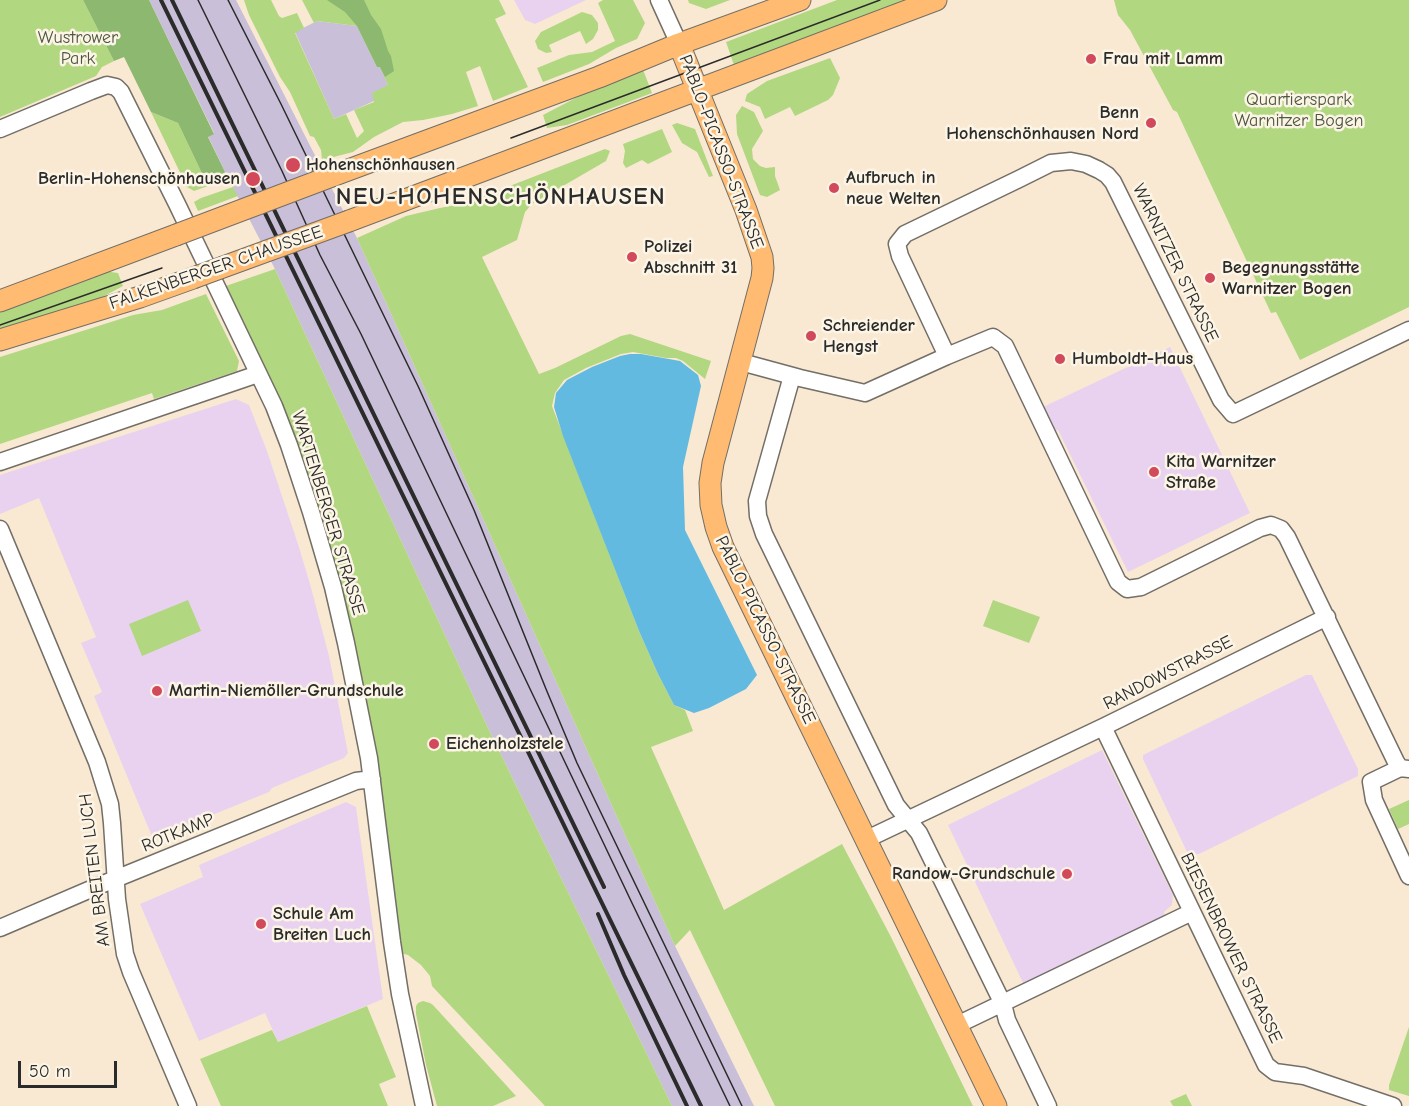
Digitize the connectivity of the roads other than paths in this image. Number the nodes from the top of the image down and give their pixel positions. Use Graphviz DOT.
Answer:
graph roads {
  1 [pos="659,0"];
  2 [pos="800,0"];
  3 [pos="936,0"];
  4 [pos="679,44"];
  5 [pos="698,90"];
  6 [pos="0,129"];
  7 [pos="0,301"];
  8 [pos="1409,330"];
  9 [pos="0,340"];
  10 [pos="947,356"];
  11 [pos="741,362"];
  12 [pos="258,374"];
  13 [pos="792,376"];
  14 [pos="0,462"];
  15 [pos="0,529"];
  16 [pos="1326,617"];
  17 [pos="1103,727"];
  18 [pos="1405,768"];
  19 [pos="372,779"];
  20 [pos="909,819"];
  21 [pos="867,839"];
  22 [pos="1409,876"];
  23 [pos="116,879"];
  24 [pos="1192,912"];
  25 [pos="0,928"];
  26 [pos="1003,1004"];
  27 [pos="957,1025"];
  28 [pos="188,1106"];
  29 [pos="424,1106"];
  30 [pos="996,1106"];
  31 [pos="1048,1106"];
  32 [pos="1393,1106"];
  1 -- 4 [label="street"];
  2 -- 4 [label="main road"];
  3 -- 5 [label="main road, FALKENBERGER CHAUSSEE"];
  4 -- 5 [label="main road, PABLO-PICASSO-STRASSE"];
  4 -- 7 [label="main road, bridge"];
  5 -- 9 [label="main road, FALKENBERGER CHAUSSEE, bridge"];
  5 -- 11 [label="main road, PABLO-PICASSO-STRASSE"];
  6 -- 12 [label="street, WARTENBERGER STRASSE"];
  8 -- 10 [label="street, WARNITZER STRASSE"];
  10 -- 13 [label="street"];
  10 -- 16 [label="street"];
  11 -- 13 [label="street"];
  11 -- 21 [label="main road, PABLO-PICASSO-STRASSE"];
  12 -- 14 [label="street"];
  12 -- 19 [label="street, WARTENBERGER STRASSE"];
  13 -- 20 [label="street"];
  15 -- 23 [label="street, AM BREITEN LUCH"];
  16 -- 17 [label="street, RANDOWSTRASSE"];
  16 -- 18 [label="street"];
  17 -- 20 [label="street, RANDOWSTRASSE"];
  17 -- 24 [label="street, BIESENBROWER STRASSE"];
  18 -- 22 [label="street"];
  19 -- 23 [label="street, ROTKAMP"];
  19 -- 29 [label="street, WARTENBERGER STRASSE"];
  20 -- 21 [label="street, RANDOWSTRASSE"];
  20 -- 26 [label="street"];
  21 -- 27 [label="main road, PABLO-PICASSO-STRASSE"];
  23 -- 25 [label="street, ROTKAMP"];
  23 -- 28 [label="street, AM BREITEN LUCH"];
  24 -- 26 [label="street"];
  24 -- 32 [label="street, BIESENBROWER STRASSE"];
  26 -- 27 [label="street"];
  26 -- 31 [label="street"];
  27 -- 30 [label="main road, PABLO-PICASSO-STRASSE"];
}
